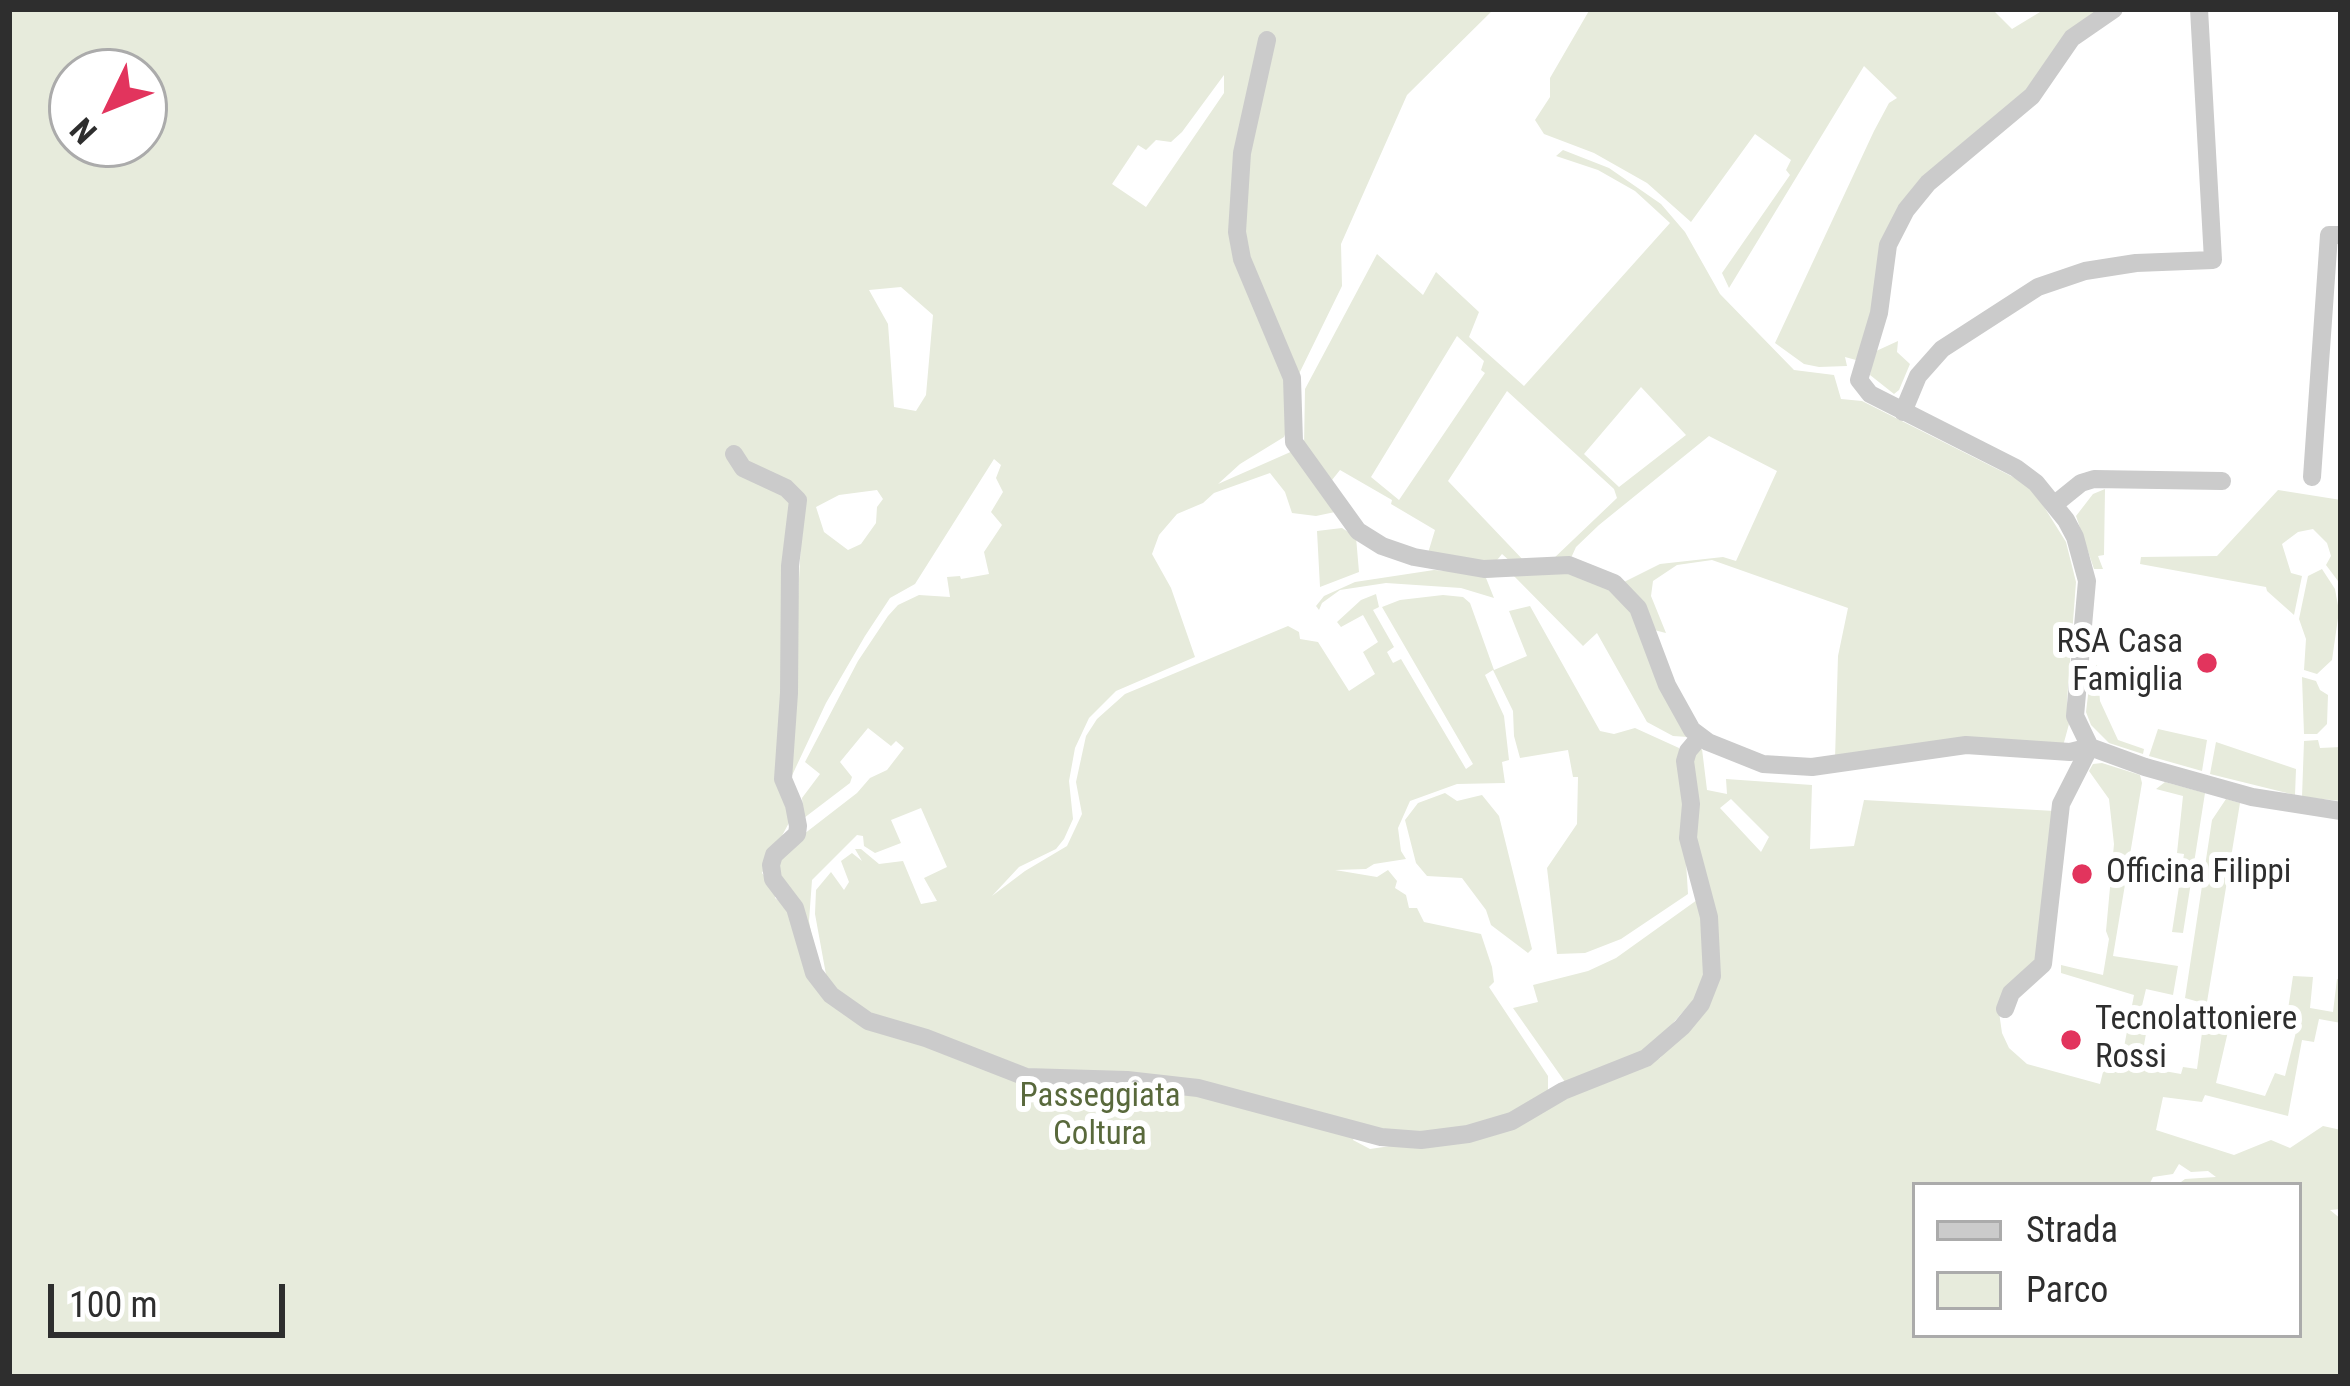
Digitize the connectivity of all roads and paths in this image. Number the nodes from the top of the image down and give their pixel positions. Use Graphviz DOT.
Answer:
graph roads {
  1 [pos="2114,9"];
  2 [pos="2199,9"];
  3 [pos="1267,40"];
  4 [pos="2341,235"];
  5 [pos="1903,412"];
  6 [pos="734,454"];
  7 [pos="2312,477"];
  8 [pos="2222,481"];
  9 [pos="2055,504"];
  10 [pos="1700,738"];
  11 [pos="2090,747"];
  12 [pos="2341,811"];
  13 [pos="2006,1009"];
  1 -- 5 [label="street"];
  2 -- 5 [label="street"];
  3 -- 10 [label="street"];
  4 -- 7 [label="street"];
  5 -- 9 [label="street"];
  6 -- 10 [label="street"];
  8 -- 9 [label="street"];
  9 -- 11 [label="street"];
  10 -- 11 [label="street"];
  11 -- 12 [label="street"];
  11 -- 13 [label="street"];
}
